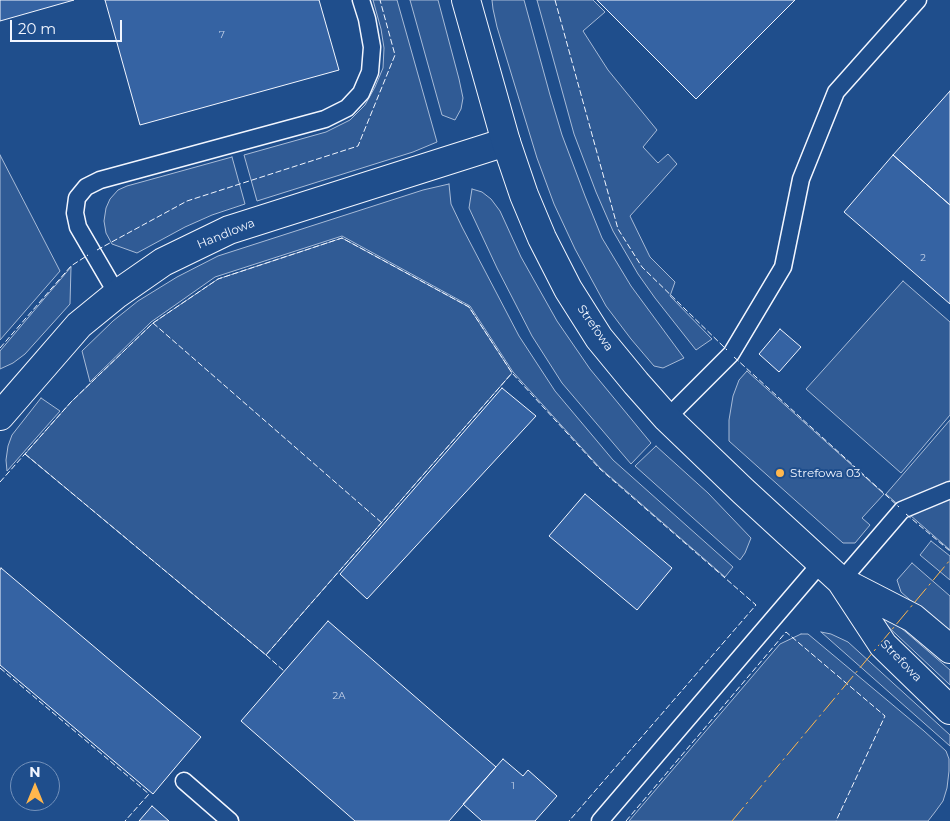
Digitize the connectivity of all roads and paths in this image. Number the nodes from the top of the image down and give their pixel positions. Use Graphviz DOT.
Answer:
graph roads {
  1 [pos="361,0"];
  2 [pos="466,0"];
  3 [pos="918,0"];
  4 [pos="506,142"];
  5 [pos="117,294"];
  6 [pos="0,416"];
  7 [pos="667,418"];
  8 [pos="950,490"];
  9 [pos="821,563"];
  10 [pos="841,581"];
  11 [pos="950,649"];
  12 [pos="950,710"];
  13 [pos="184,781"];
  14 [pos="230,821"];
  15 [pos="600,821"];
  1 -- 5 [label="lane"];
  2 -- 4 [label="street, Strefowa"];
  3 -- 7 [label="lane"];
  4 -- 5 [label="street, Handlowa"];
  4 -- 7 [label="street, Strefowa"];
  5 -- 6 [label="street, Handlowa"];
  7 -- 9 [label="street, Strefowa"];
  8 -- 10 [label="lane"];
  9 -- 10 [label="street, Strefowa"];
  9 -- 15 [label="lane"];
  10 -- 11 [label="street, Strefowa"];
  10 -- 12 [label="street, Strefowa"];
  13 -- 14 [label="lane"];
}
